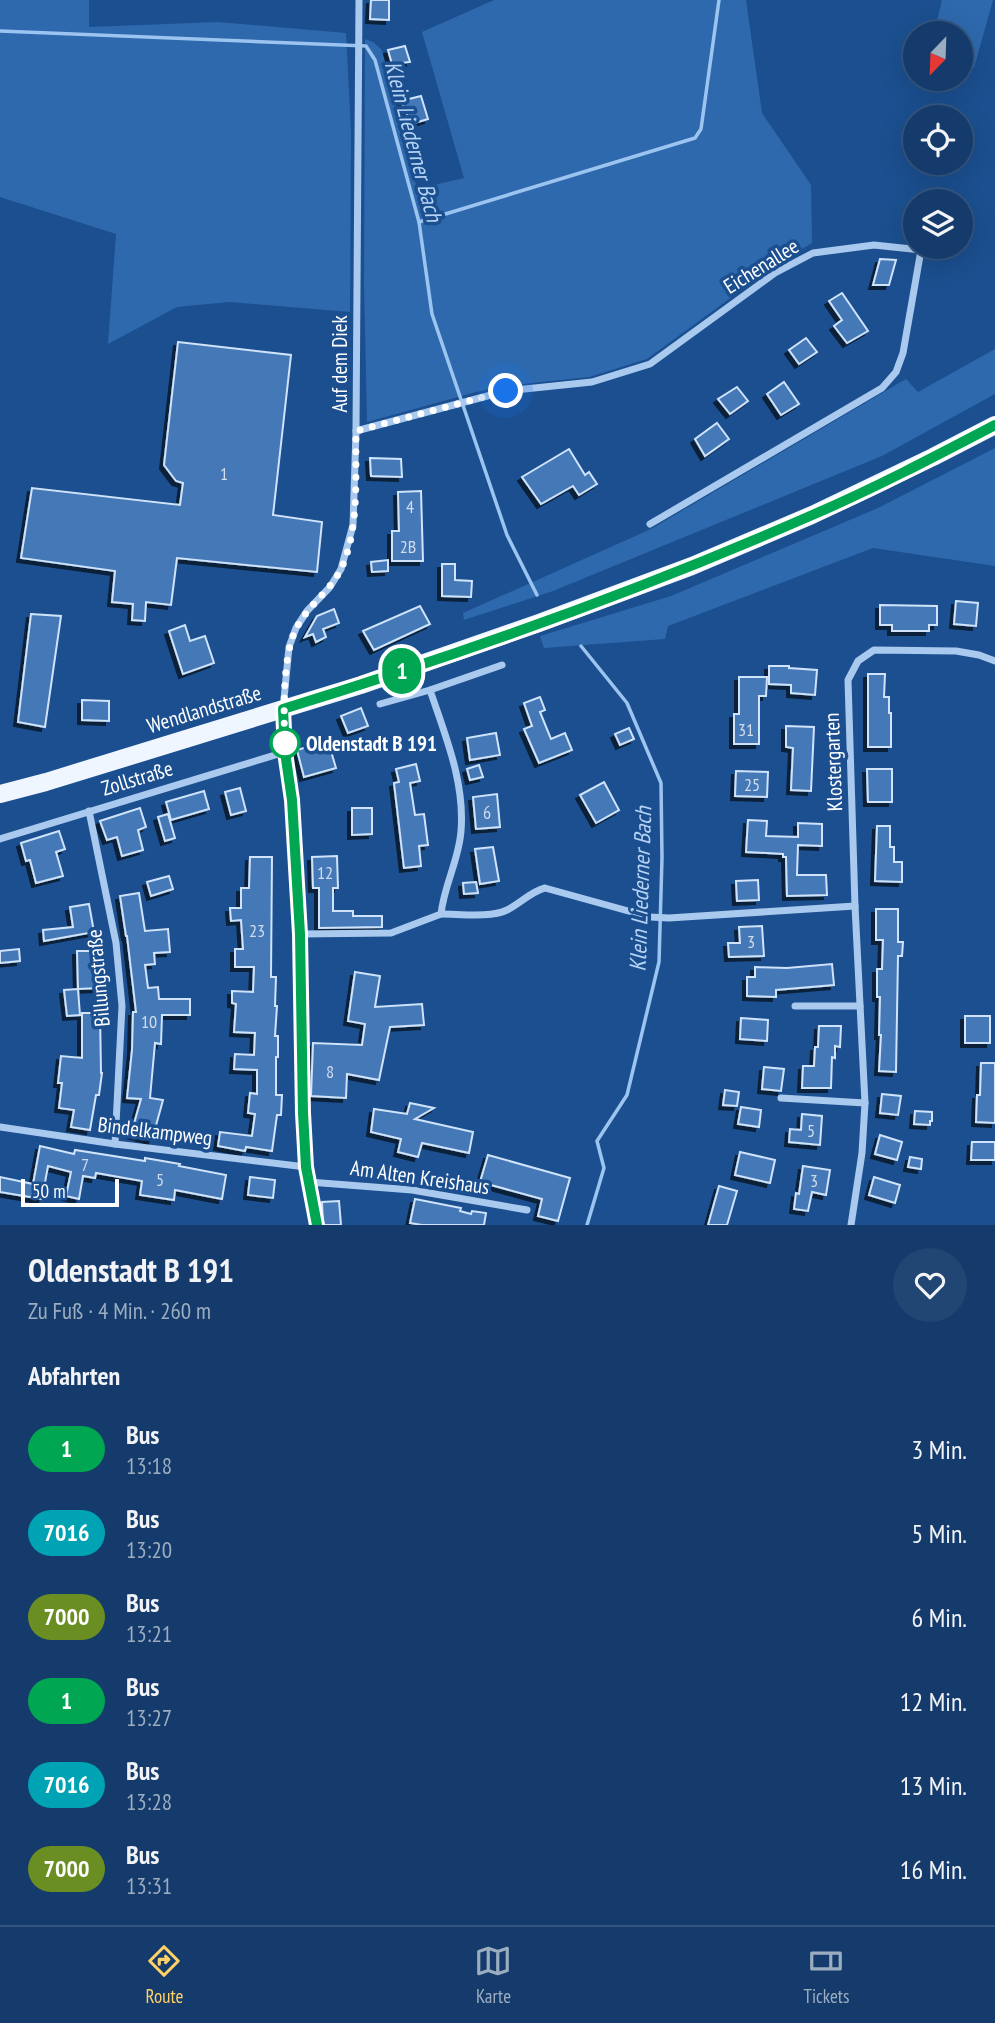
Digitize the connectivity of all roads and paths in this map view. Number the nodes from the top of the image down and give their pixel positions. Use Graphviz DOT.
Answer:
graph roads {
  1 [pos="359,0"];
  2 [pos="995,425"];
  3 [pos="356,431"];
  4 [pos="650,524"];
  5 [pos="995,661"];
  6 [pos="502,665"];
  7 [pos="430,690"];
  8 [pos="380,704"];
  9 [pos="283,709"];
  10 [pos="285,752"];
  11 [pos="0,794"];
  12 [pos="89,811"];
  13 [pos="0,839"];
  14 [pos="855,906"];
  15 [pos="441,914"];
  16 [pos="300,934"];
  17 [pos="795,1006"];
  18 [pos="860,1006"];
  19 [pos="781,1098"];
  20 [pos="864,1103"];
  21 [pos="0,1127"];
  22 [pos="115,1144"];
  23 [pos="306,1167"];
  24 [pos="309,1182"];
  25 [pos="527,1210"];
  26 [pos="317,1225"];
  27 [pos="851,1225"];
  1 -- 3 [label="street, Auf dem Diek"];
  2 -- 9 [label="main road, Wendlandstraße"];
  3 -- 4 [label="street, Eichenallee"];
  3 -- 9 [label="street, Auf dem Diek"];
  5 -- 14 [label="street, Klostergarten"];
  6 -- 7 [label="street"];
  7 -- 8 [label="street"];
  7 -- 15 [label="street"];
  9 -- 10 [label="street, Auf dem Diek"];
  9 -- 11 [label="main road, Wendlandstraße"];
  10 -- 12 [label="street, Zollstraße"];
  10 -- 16 [label="street, Auf dem Diek"];
  12 -- 13 [label="street, Zollstraße"];
  12 -- 22 [label="street, Billungstraße"];
  14 -- 15 [label="street"];
  14 -- 18 [label="street, Klostergarten"];
  15 -- 16 [label="street"];
  16 -- 23 [label="street, Auf dem Diek"];
  17 -- 18 [label="street"];
  18 -- 20 [label="street, Klostergarten"];
  19 -- 20 [label="street"];
  20 -- 27 [label="street, Klostergarten"];
  21 -- 22 [label="street, Bindelkampweg"];
  22 -- 23 [label="street, Bindelkampweg"];
  23 -- 24 [label="street, Auf dem Diek"];
  24 -- 25 [label="street, Am Alten Kreishaus"];
  24 -- 26 [label="street, Auf dem Diek"];
}
